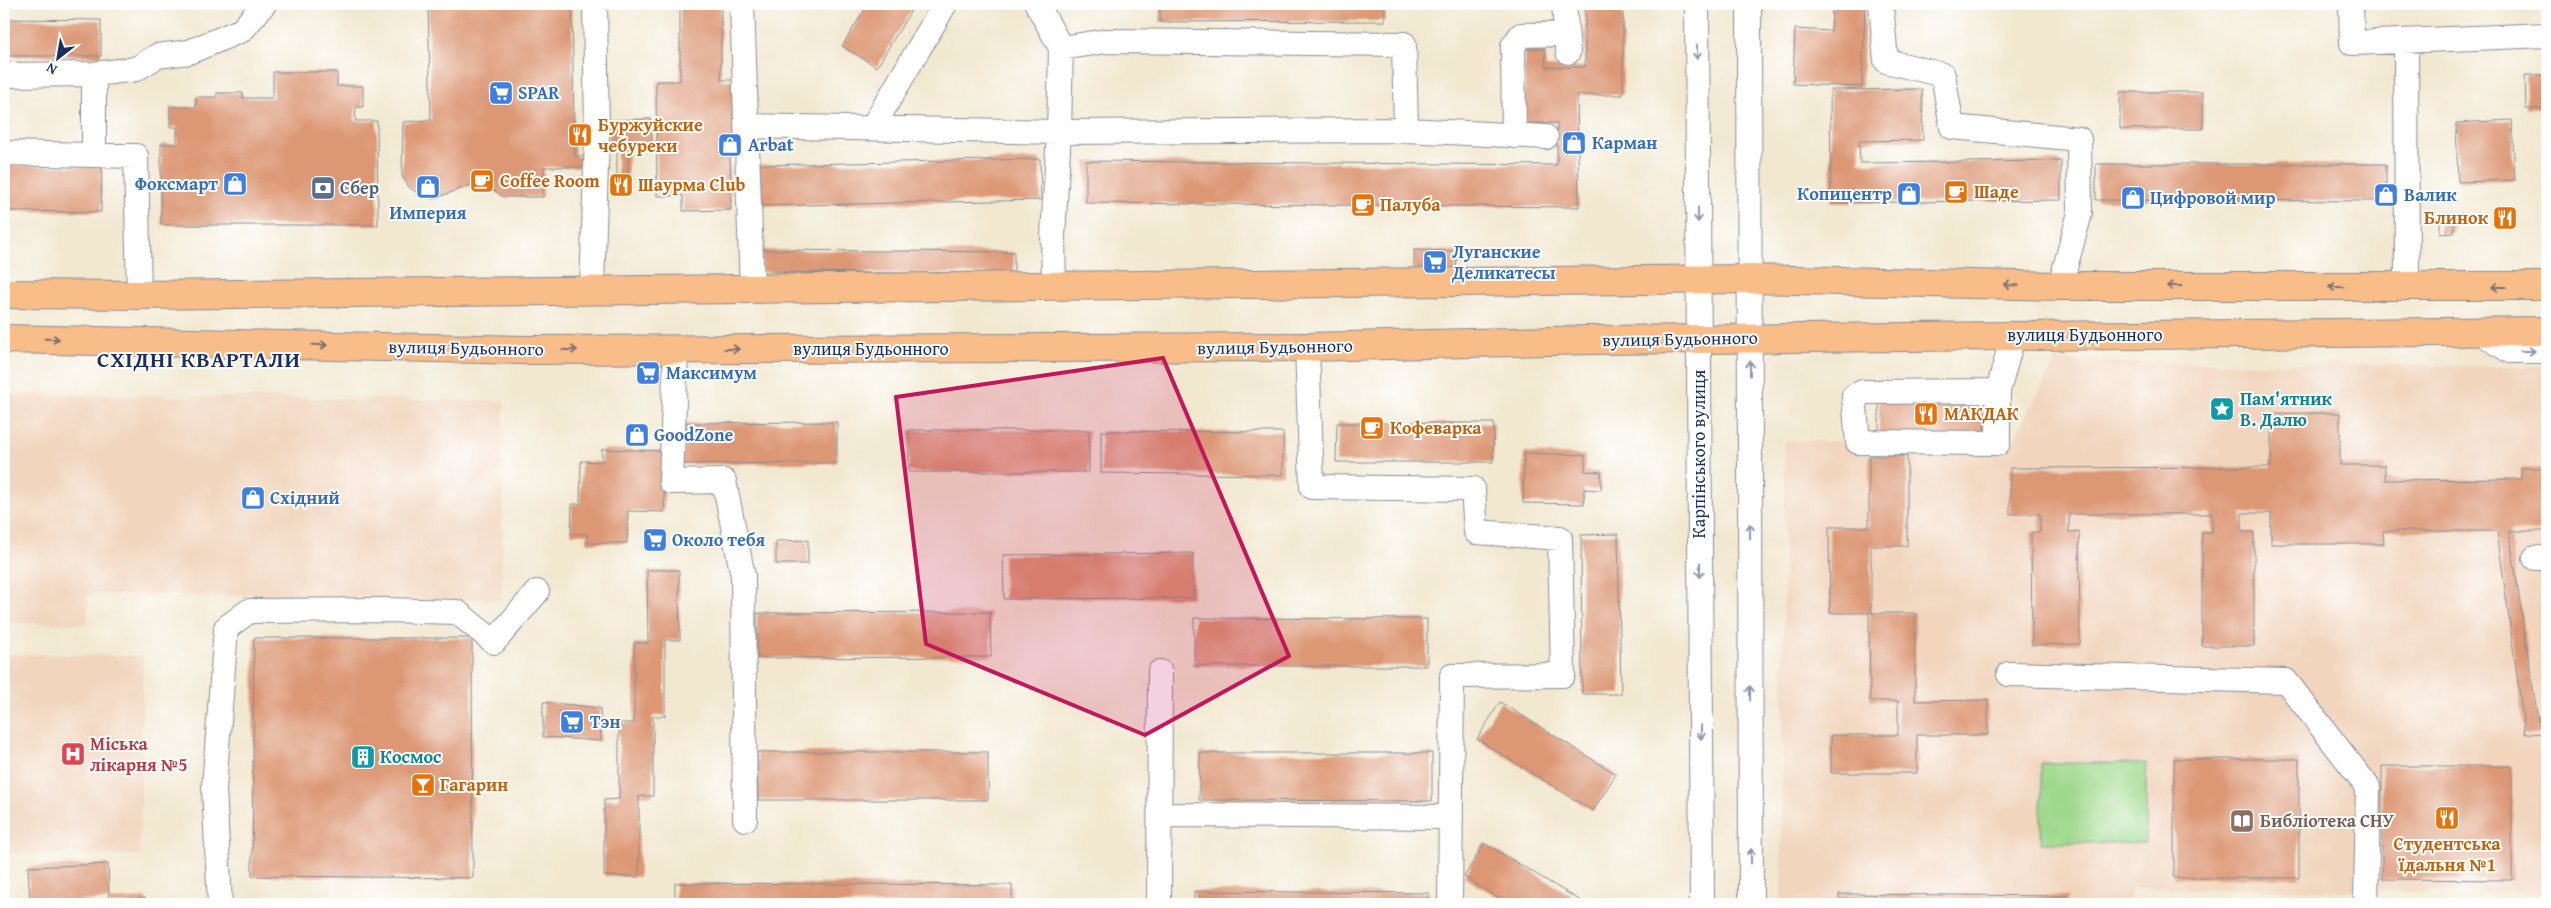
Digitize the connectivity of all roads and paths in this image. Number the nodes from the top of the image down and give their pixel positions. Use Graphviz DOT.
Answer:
graph roads {
  1 [pos="264,4"];
  2 [pos="595,4"];
  3 [pos="742,4"];
  4 [pos="945,4"];
  5 [pos="1036,4"];
  6 [pos="1564,4"];
  7 [pos="1697,4"];
  8 [pos="1749,4"];
  9 [pos="1881,4"];
  10 [pos="2351,4"];
  11 [pos="2547,35"];
  12 [pos="2406,41"];
  13 [pos="1061,48"];
  14 [pos="94,74"];
  15 [pos="4,75"];
  16 [pos="747,126"];
  17 [pos="872,128"];
  18 [pos="1406,130"];
  19 [pos="1059,132"];
  20 [pos="1514,136"];
  21 [pos="1546,137"];
  22 [pos="4,153"];
  23 [pos="94,155"];
  24 [pos="1749,279"];
  25 [pos="1699,280"];
  26 [pos="1054,286"];
  27 [pos="2060,286"];
  28 [pos="2547,286"];
  29 [pos="2407,287"];
  30 [pos="752,289"];
  31 [pos="592,290"];
  32 [pos="4,294"];
  33 [pos="139,295"];
  34 [pos="2547,331"];
  35 [pos="2480,332"];
  36 [pos="2013,336"];
  37 [pos="1750,338"];
  38 [pos="4,339"];
  39 [pos="1699,339"];
  40 [pos="1307,347"];
  41 [pos="676,349"];
  42 [pos="2547,351"];
  43 [pos="1998,391"];
  44 [pos="537,592"];
  45 [pos="1160,672"];
  46 [pos="2009,674"];
  47 [pos="1160,815"];
  48 [pos="1451,817"];
  49 [pos="746,818"];
  50 [pos="220,904"];
  51 [pos="1159,904"];
  52 [pos="1450,904"];
  53 [pos="1702,904"];
  54 [pos="1751,904"];
  55 [pos="2366,904"];
  1 -- 14 [label="street"];
  2 -- 31 [label="street"];
  3 -- 16 [label="street"];
  4 -- 17 [label="street"];
  5 -- 13 [label="street"];
  6 -- 20 [label="street"];
  7 -- 25 [label="street, Карпінського вулиця, one-way"];
  8 -- 24 [label="street"];
  9 -- 27 [label="street"];
  10 -- 12 [label="street"];
  11 -- 12 [label="street"];
  12 -- 29 [label="street"];
  13 -- 18 [label="street"];
  13 -- 19 [label="street"];
  14 -- 15 [label="street"];
  14 -- 23 [label="street"];
  16 -- 17 [label="street"];
  16 -- 30 [label="street"];
  17 -- 19 [label="street"];
  18 -- 19 [label="street"];
  18 -- 20 [label="street"];
  19 -- 26 [label="street"];
  20 -- 21 [label="street"];
  22 -- 23 [label="street"];
  23 -- 33 [label="street"];
  24 -- 25 [label="main road"];
  27 -- 24 [label="main road, one-way"];
  24 -- 37 [label="street"];
  25 -- 26 [label="main road"];
  25 -- 39 [label="street, Карпінського вулиця"];
  26 -- 30 [label="main road"];
  29 -- 27 [label="main road, one-way"];
  28 -- 29 [label="main road, one-way"];
  30 -- 31 [label="main road"];
  31 -- 33 [label="main road"];
  32 -- 33 [label="main road"];
  34 -- 35 [label="main road, вулиця Будьонного"];
  35 -- 36 [label="main road, вулиця Будьонного"];
  35 -- 42 [label="street, one-way"];
  36 -- 37 [label="main road, вулиця Будьонного"];
  36 -- 43 [label="street"];
  37 -- 39 [label="main road, вулиця Будьонного"];
  54 -- 37 [label="street, one-way"];
  38 -- 41 [label="main road, вулиця Будьонного, one-way"];
  39 -- 40 [label="main road, вулиця Будьонного"];
  39 -- 53 [label="street, Карпінського вулиця, one-way"];
  41 -- 40 [label="main road, вулиця Будьонного, one-way"];
  40 -- 48 [label="street"];
  41 -- 49 [label="street"];
  43 -- 43 [label="street"];
  44 -- 50 [label="street"];
  45 -- 47 [label="street"];
  46 -- 55 [label="street"];
  47 -- 48 [label="street"];
  47 -- 51 [label="street"];
  48 -- 52 [label="street"];
}
